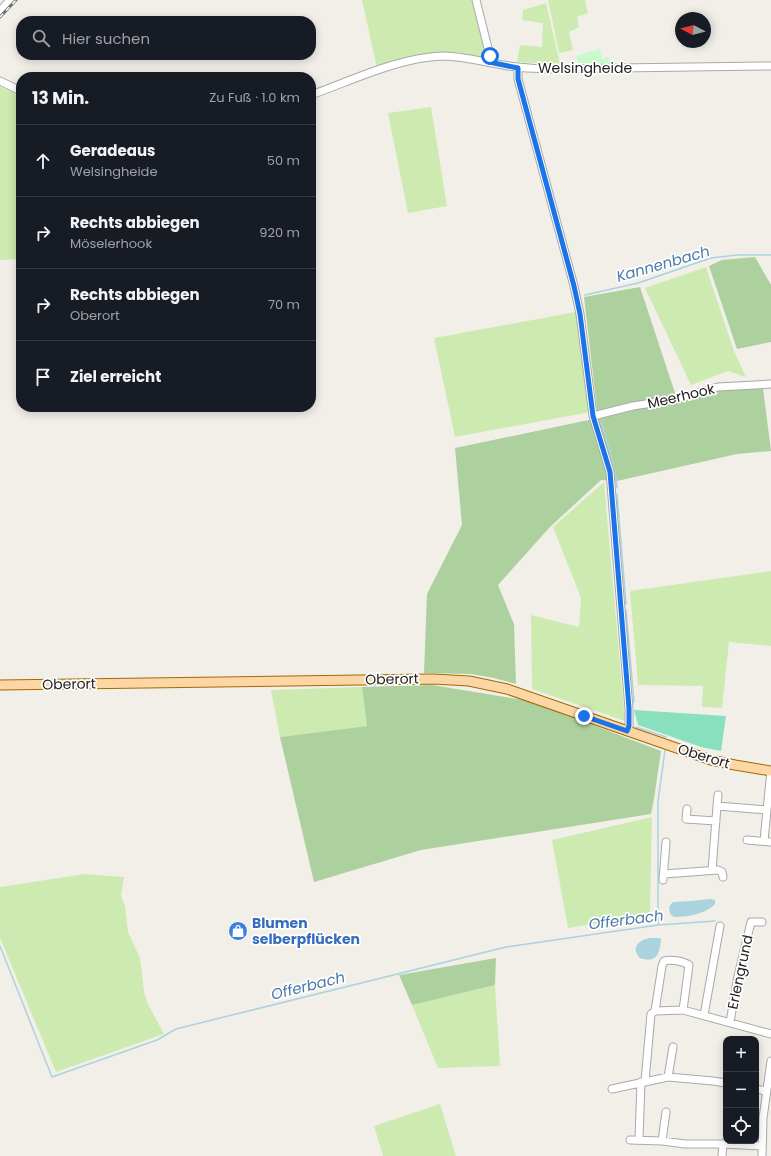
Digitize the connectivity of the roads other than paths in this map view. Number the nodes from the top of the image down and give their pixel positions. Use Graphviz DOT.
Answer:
graph roads {
  1 [pos="10,0"];
  2 [pos="476,0"];
  3 [pos="0,11"];
  4 [pos="489,62"];
  5 [pos="771,66"];
  6 [pos="518,68"];
  7 [pos="0,81"];
  8 [pos="16,88"];
  9 [pos="316,93"];
  10 [pos="771,384"];
  11 [pos="593,416"];
  12 [pos="0,685"];
  13 [pos="627,731"];
  14 [pos="771,771"];
  15 [pos="718,795"];
  16 [pos="717,806"];
  17 [pos="687,809"];
  18 [pos="767,810"];
  19 [pos="716,821"];
  20 [pos="747,840"];
  21 [pos="768,841"];
  22 [pos="666,842"];
  23 [pos="712,870"];
  24 [pos="723,877"];
  25 [pos="762,922"];
  26 [pos="720,926"];
  27 [pos="683,1010"];
  28 [pos="655,1011"];
  29 [pos="704,1015"];
  30 [pos="730,1022"];
  31 [pos="771,1034"];
  32 [pos="673,1047"];
  33 [pos="771,1061"];
  34 [pos="668,1077"];
  35 [pos="643,1081"];
  36 [pos="723,1083"];
  37 [pos="612,1089"];
  38 [pos="759,1090"];
  39 [pos="766,1091"];
  40 [pos="666,1112"];
  41 [pos="638,1139"];
  42 [pos="630,1140"];
  43 [pos="662,1141"];
  44 [pos="723,1144"];
  45 [pos="762,1146"];
  46 [pos="722,1156"];
  47 [pos="762,1156"];
  1 -- 3 [label="street"];
  2 -- 4 [label="street"];
  4 -- 6 [label="street, Welsingheide"];
  4 -- 9 [label="street, Welsingheide"];
  5 -- 6 [label="street, Welsingheide"];
  6 -- 11 [label="street"];
  7 -- 8 [label="street"];
  10 -- 11 [label="street, Meerhook"];
  11 -- 13 [label="street"];
  12 -- 13 [label="main road, Oberort"];
  13 -- 14 [label="main road, Oberort"];
  14 -- 18 [label="street"];
  15 -- 16 [label="street"];
  16 -- 18 [label="street"];
  16 -- 19 [label="street"];
  17 -- 19 [label="street"];
  18 -- 21 [label="street"];
  19 -- 23 [label="street"];
  20 -- 21 [label="street"];
  22 -- 23 [label="street"];
  23 -- 24 [label="street"];
  25 -- 30 [label="street, Erlengrund"];
  26 -- 29 [label="street, Erlengrund"];
  27 -- 28 [label="street"];
  27 -- 28 [label="street"];
  27 -- 29 [label="street"];
  28 -- 35 [label="street"];
  29 -- 30 [label="street"];
  30 -- 31 [label="street"];
  32 -- 34 [label="street"];
  33 -- 39 [label="street"];
  34 -- 35 [label="street"];
  34 -- 36 [label="street"];
  35 -- 37 [label="street"];
  35 -- 41 [label="street"];
  38 -- 39 [label="street"];
  39 -- 45 [label="street"];
  40 -- 43 [label="street"];
  41 -- 42 [label="street"];
  41 -- 43 [label="street"];
  43 -- 44 [label="street"];
  44 -- 45 [label="street"];
  44 -- 46 [label="street"];
  45 -- 47 [label="street"];
}
